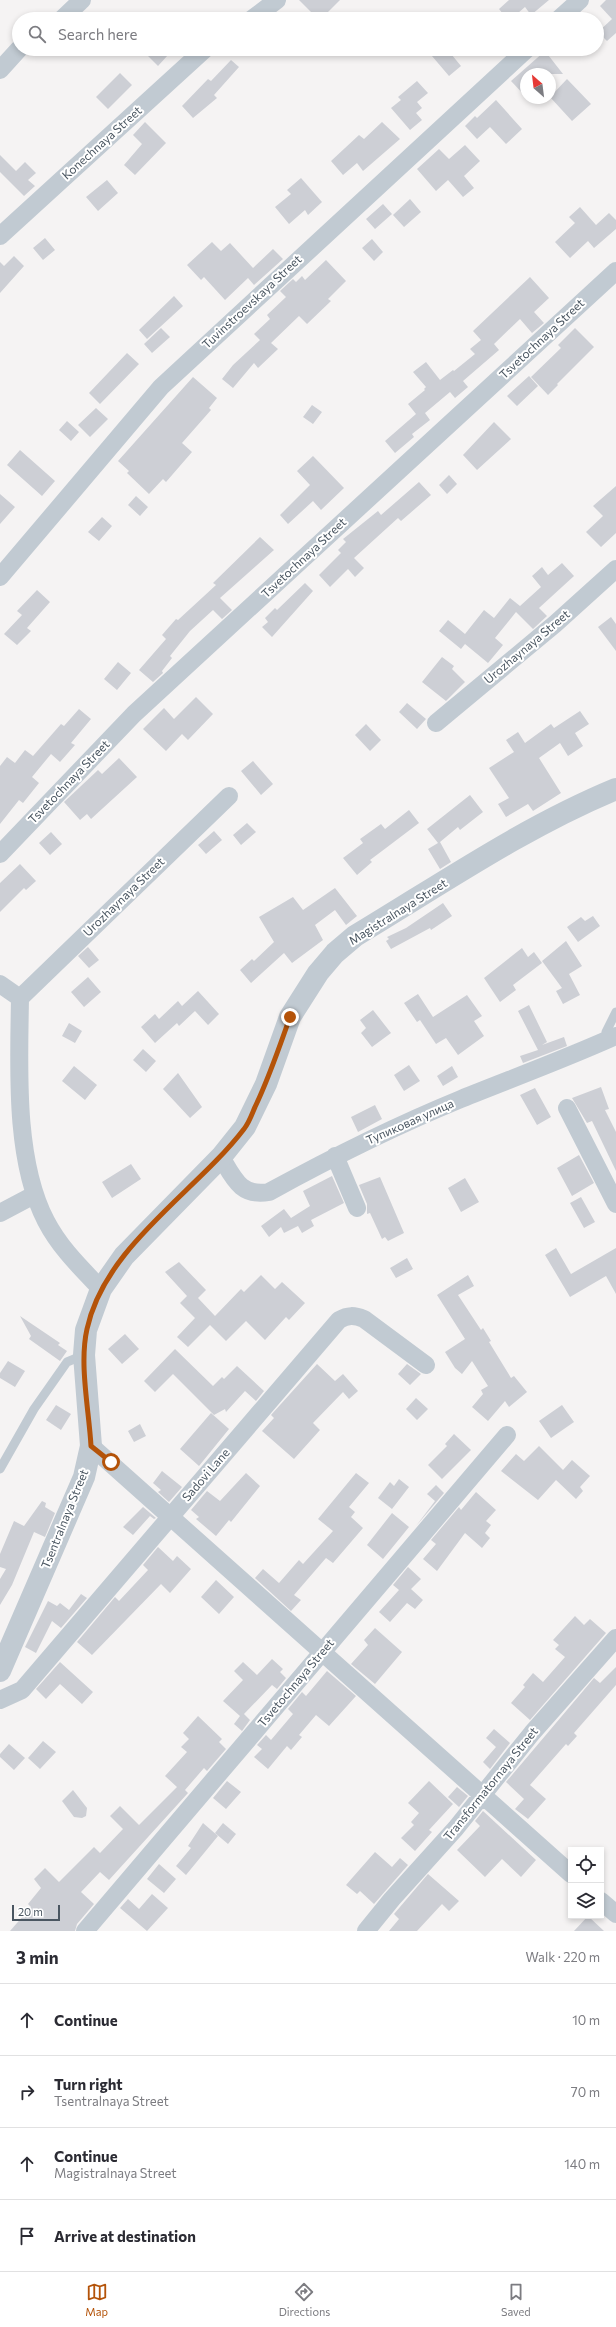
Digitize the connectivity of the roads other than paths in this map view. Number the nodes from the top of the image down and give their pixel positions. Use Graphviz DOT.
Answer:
graph roads {
  1 [pos="82,0"];
  2 [pos="277,0"];
  3 [pos="580,0"];
  4 [pos="69,12"];
  5 [pos="261,12"];
  6 [pos="567,12"];
  7 [pos="13,56"];
  8 [pos="197,56"];
  9 [pos="519,56"];
  10 [pos="0,70"];
  11 [pos="0,236"];
  12 [pos="616,271"];
  13 [pos="616,569"];
  14 [pos="0,577"];
  15 [pos="436,723"];
  16 [pos="616,789"];
  17 [pos="229,796"];
  18 [pos="0,854"];
  19 [pos="0,984"];
  20 [pos="20,998"];
  21 [pos="616,1012"];
  22 [pos="611,1038"];
  23 [pos="567,1108"];
  24 [pos="335,1156"];
  25 [pos="221,1158"];
  26 [pos="34,1195"];
  27 [pos="616,1204"];
  28 [pos="357,1208"];
  29 [pos="0,1213"];
  30 [pos="101,1289"];
  31 [pos="84,1355"];
  32 [pos="426,1365"];
  33 [pos="507,1435"];
  34 [pos="91,1446"];
  35 [pos="0,1469"];
  36 [pos="170,1516"];
  37 [pos="616,1638"];
  38 [pos="322,1653"];
  39 [pos="0,1671"];
  40 [pos="0,1700"];
  41 [pos="482,1794"];
  42 [pos="568,1871"];
  43 [pos="604,1904"];
  44 [pos="616,1914"];
  45 [pos="85,1931"];
  46 [pos="366,1931"];
  1 -- 4 [label="street"];
  2 -- 5 [label="street"];
  3 -- 6 [label="street"];
  7 -- 10 [label="street"];
  8 -- 11 [label="street, Konechnaya Street"];
  9 -- 14 [label="street, Tuvinstroevskaya Street"];
  12 -- 18 [label="street, Tsvetochnaya Street"];
  13 -- 15 [label="street, Urozhaynaya Street"];
  16 -- 25 [label="street, Magistralnaya Street"];
  17 -- 20 [label="street, Urozhaynaya Street"];
  19 -- 20 [label="street"];
  20 -- 26 [label="street"];
  21 -- 22 [label="lane"];
  22 -- 24 [label="street, Тупиковая улица"];
  23 -- 27 [label="street"];
  24 -- 25 [label="street, Тупиковая улица"];
  24 -- 28 [label="street"];
  25 -- 30 [label="street, Magistralnaya Street"];
  26 -- 29 [label="street"];
  26 -- 30 [label="street"];
  30 -- 31 [label="street, Tsentralnaya Street"];
  31 -- 34 [label="street, Tsentralnaya Street"];
  31 -- 35 [label="lane"];
  32 -- 36 [label="street, Sadovi Lane"];
  33 -- 38 [label="street, Tsvetochnaya Street"];
  34 -- 36 [label="street"];
  34 -- 39 [label="street, Tsentralnaya Street"];
  36 -- 38 [label="street"];
  36 -- 40 [label="street, Sadovi Lane"];
  37 -- 41 [label="street, Transformatornaya Street"];
  38 -- 41 [label="street"];
  38 -- 45 [label="street, Tsvetochnaya Street"];
  41 -- 42 [label="street"];
  41 -- 46 [label="street, Transformatornaya Street"];
  43 -- 44 [label="street"];
}
